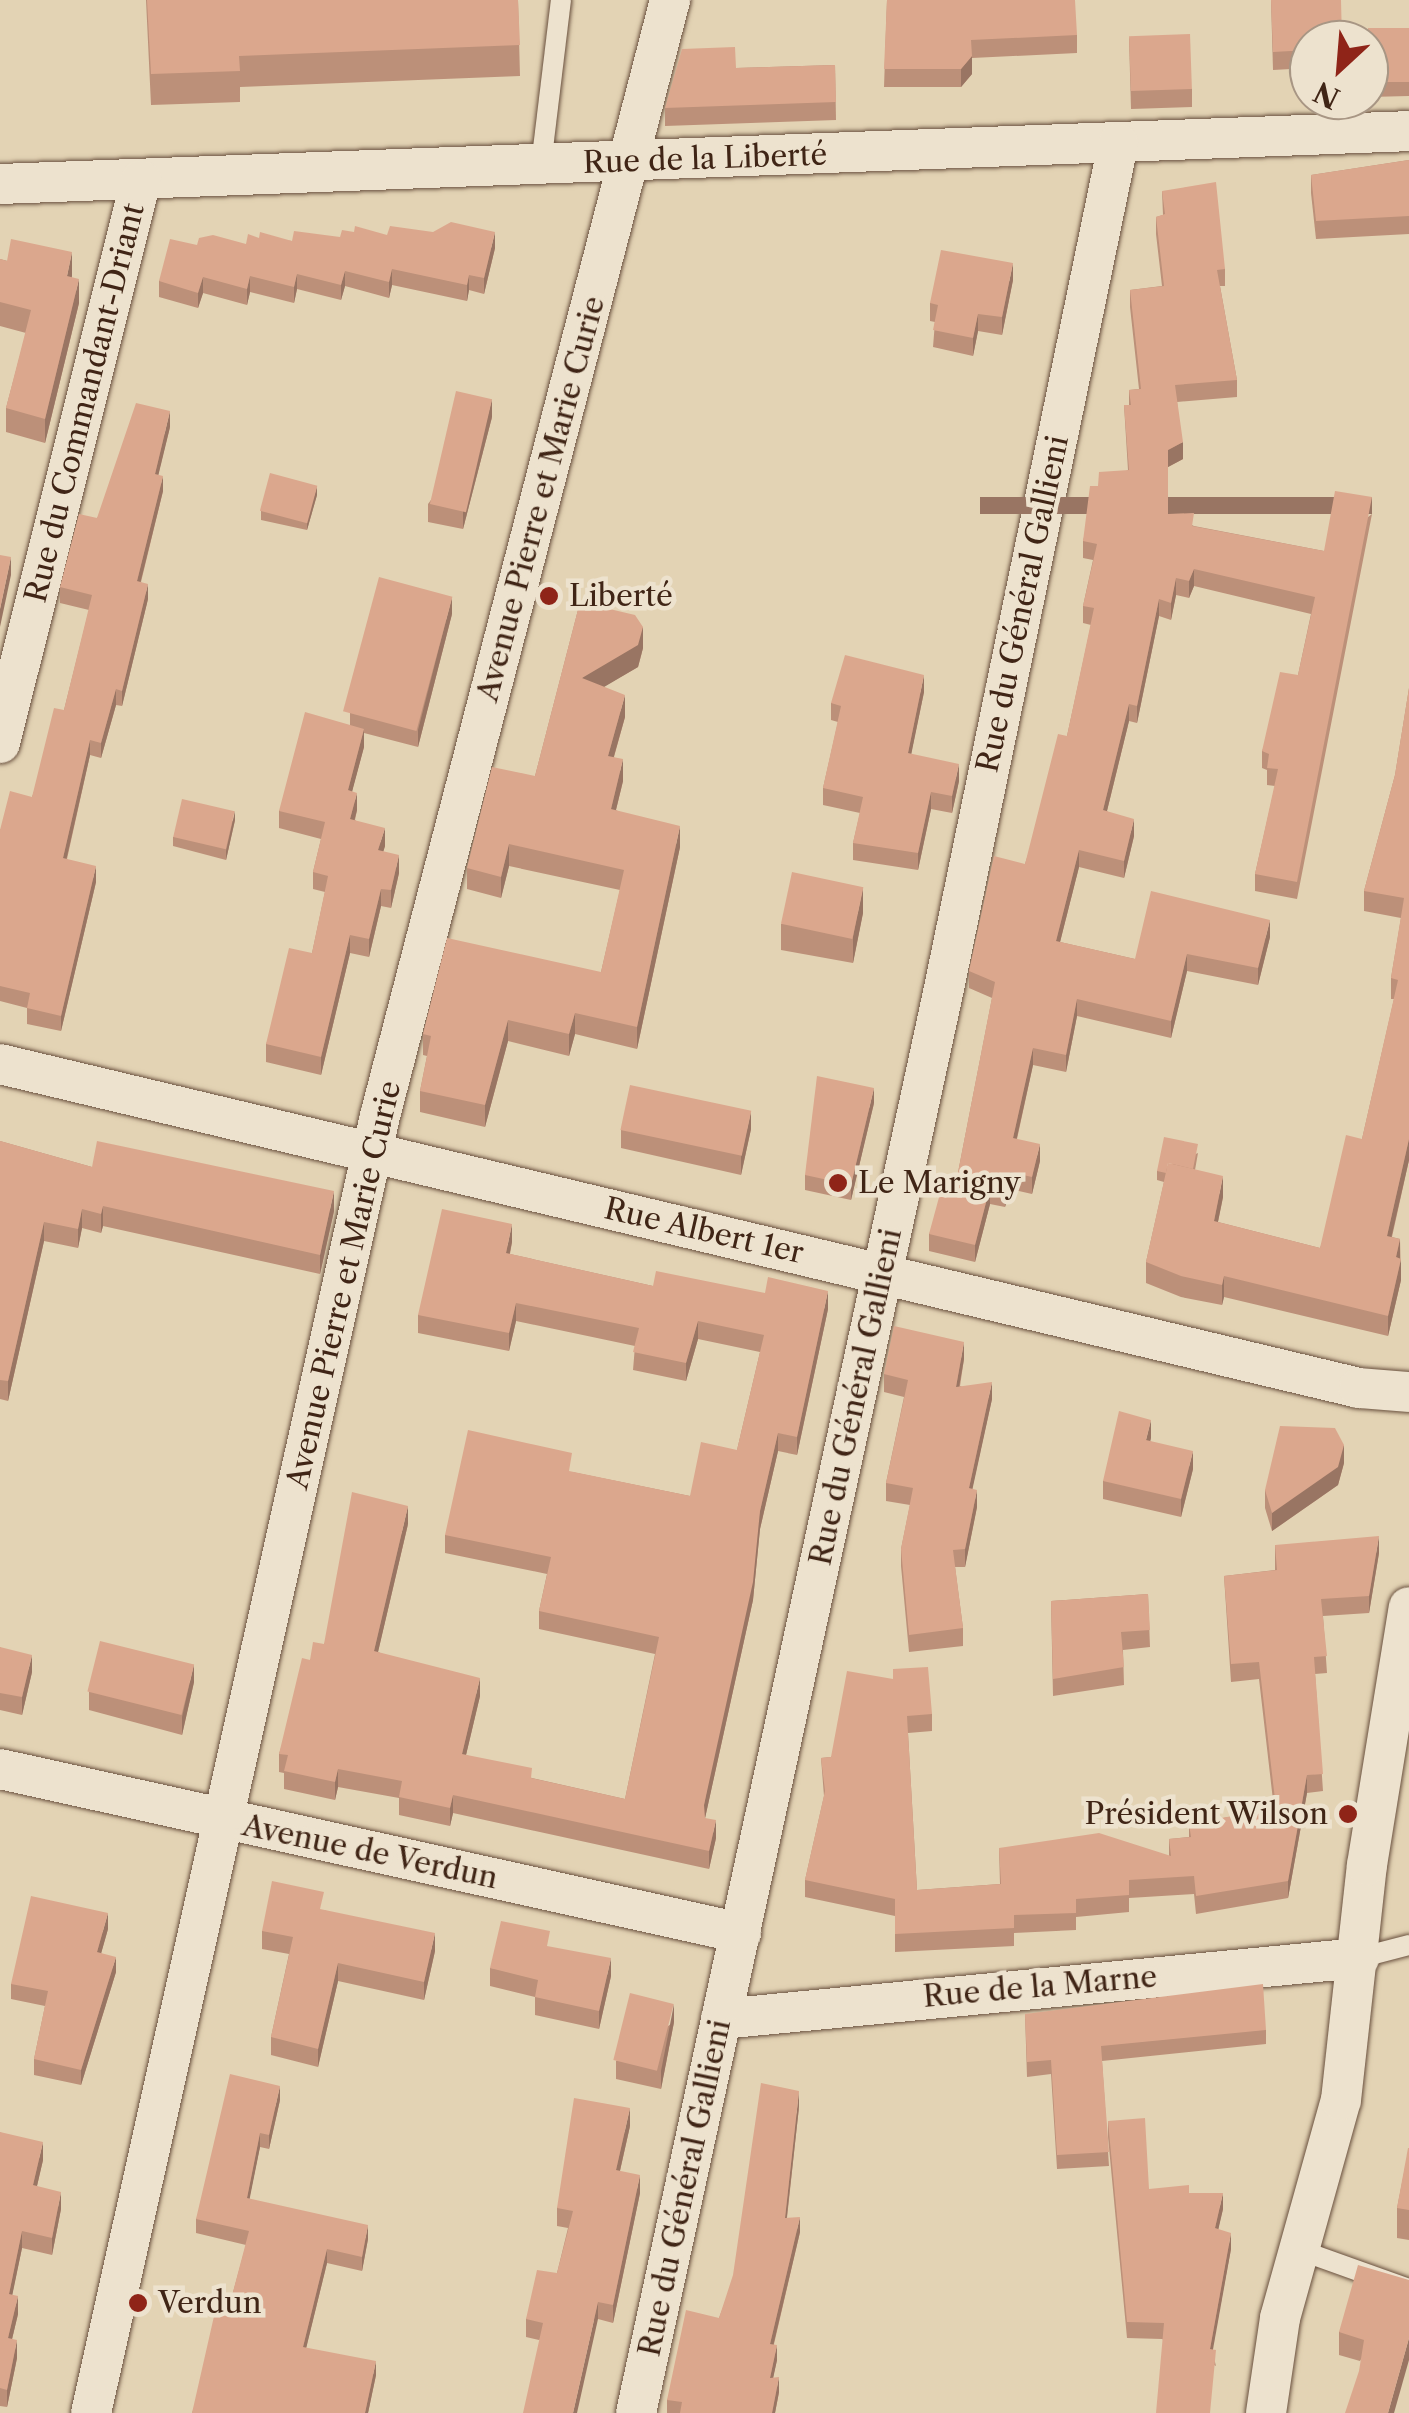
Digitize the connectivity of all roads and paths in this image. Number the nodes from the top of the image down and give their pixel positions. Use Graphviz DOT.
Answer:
graph roads {
  1 [pos="561,0"];
  2 [pos="670,0"];
  3 [pos="1409,131"];
  4 [pos="1118,144"];
  5 [pos="628,164"];
  6 [pos="541,165"];
  7 [pos="141,180"];
  8 [pos="0,184"];
  9 [pos="0,743"];
  10 [pos="0,1064"];
  11 [pos="372,1152"];
  12 [pos="882,1272"];
  13 [pos="1409,1392"];
  14 [pos="1409,1607"];
  15 [pos="0,1768"];
  16 [pos="224,1820"];
  17 [pos="741,1933"];
  18 [pos="1409,1946"];
  19 [pos="1359,1958"];
  20 [pos="721,2019"];
  21 [pos="1297,2249"];
  22 [pos="1409,2288"];
  23 [pos="91,2413"];
  24 [pos="636,2413"];
  25 [pos="1266,2413"];
  1 -- 6 [label="lane"];
  2 -- 5 [label="street, Avenue Pierre et Marie Curie"];
  3 -- 4 [label="street, Rue de la Liberté"];
  4 -- 5 [label="street, Rue de la Liberté"];
  4 -- 12 [label="street, Rue du Général Gallieni"];
  5 -- 6 [label="street, Rue de la Liberté"];
  5 -- 11 [label="street, Avenue Pierre et Marie Curie"];
  6 -- 7 [label="street, Rue de la Liberté"];
  7 -- 8 [label="street, Rue de la Liberté"];
  7 -- 9 [label="street, Rue du Commandant-Driant"];
  10 -- 11 [label="street, Rue Albert 1er"];
  11 -- 12 [label="street, Rue Albert 1er"];
  11 -- 16 [label="street, Avenue Pierre et Marie Curie"];
  12 -- 13 [label="street, Rue Albert 1er"];
  12 -- 17 [label="street, Rue du Général Gallieni"];
  14 -- 19 [label="street"];
  15 -- 16 [label="street, Avenue de Verdun"];
  16 -- 17 [label="street, Avenue de Verdun"];
  16 -- 23 [label="street, Avenue Pierre et Marie Curie"];
  17 -- 20 [label="street, Rue du Général Gallieni"];
  18 -- 19 [label="lane"];
  19 -- 20 [label="street, Rue de la Marne"];
  19 -- 21 [label="street"];
  20 -- 24 [label="street, Rue du Général Gallieni"];
  21 -- 22 [label="lane"];
  21 -- 25 [label="street"];
}
